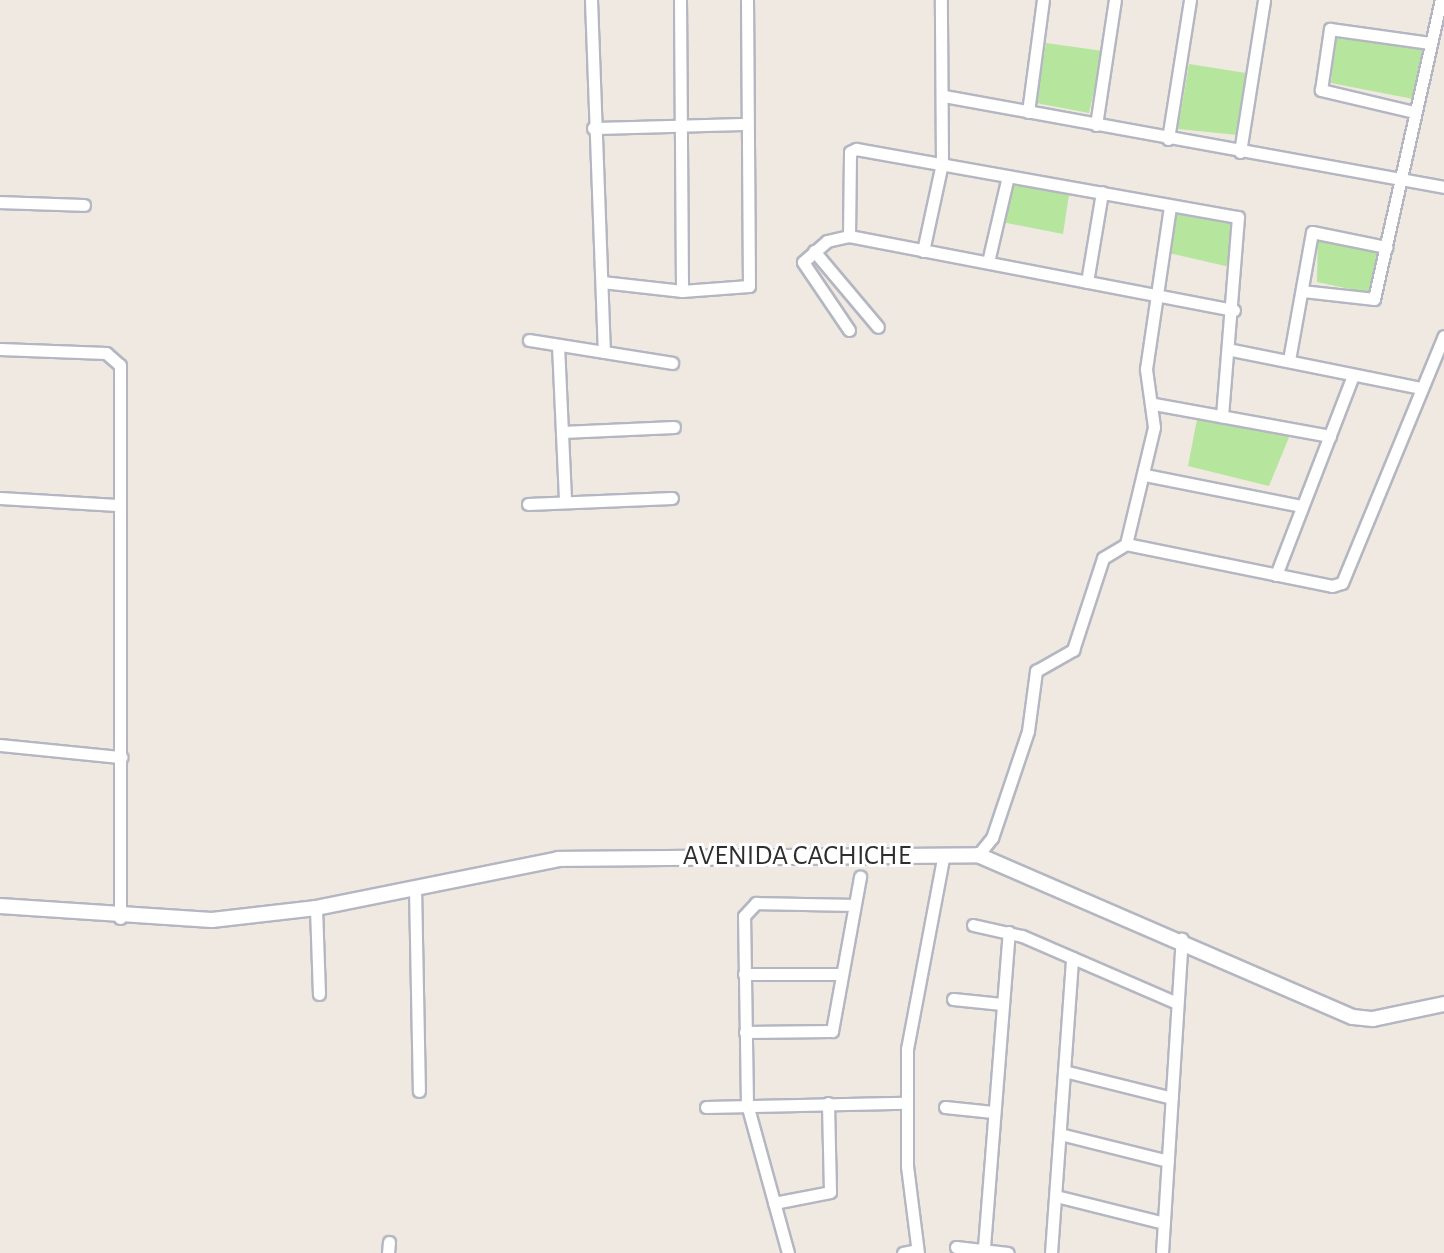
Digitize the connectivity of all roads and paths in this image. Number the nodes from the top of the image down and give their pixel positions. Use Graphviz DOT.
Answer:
graph roads {
  1 [pos="591,0"];
  2 [pos="680,0"];
  3 [pos="747,0"];
  4 [pos="941,0"];
  5 [pos="1043,0"];
  6 [pos="1115,0"];
  7 [pos="1190,0"];
  8 [pos="1264,0"];
  9 [pos="1441,0"];
  10 [pos="1430,43"];
  11 [pos="944,96"];
  12 [pos="1028,112"];
  13 [pos="1414,112"];
  14 [pos="746,124"];
  15 [pos="1096,125"];
  16 [pos="681,126"];
  17 [pos="593,128"];
  18 [pos="1168,139"];
  19 [pos="1240,152"];
  20 [pos="942,163"];
  21 [pos="1008,176"];
  22 [pos="1401,180"];
  23 [pos="1444,187"];
  24 [pos="1102,192"];
  25 [pos="0,202"];
  26 [pos="84,205"];
  27 [pos="1170,206"];
  28 [pos="849,236"];
  29 [pos="1386,247"];
  30 [pos="814,251"];
  31 [pos="923,251"];
  32 [pos="988,262"];
  33 [pos="602,282"];
  34 [pos="1087,282"];
  35 [pos="682,291"];
  36 [pos="1302,291"];
  37 [pos="1154,294"];
  38 [pos="1234,310"];
  39 [pos="878,327"];
  40 [pos="849,330"];
  41 [pos="1444,336"];
  42 [pos="529,340"];
  43 [pos="558,345"];
  44 [pos="0,349"];
  45 [pos="1232,350"];
  46 [pos="604,352"];
  47 [pos="1289,360"];
  48 [pos="672,363"];
  49 [pos="1353,375"];
  50 [pos="1420,388"];
  51 [pos="1154,404"];
  52 [pos="1222,416"];
  53 [pos="674,427"];
  54 [pos="562,432"];
  55 [pos="1330,436"];
  56 [pos="1145,475"];
  57 [pos="0,498"];
  58 [pos="672,498"];
  59 [pos="565,501"];
  60 [pos="528,504"];
  61 [pos="117,505"];
  62 [pos="1302,506"];
  63 [pos="1126,544"];
  64 [pos="1276,575"];
  65 [pos="0,745"];
  66 [pos="121,757"];
  67 [pos="944,854"];
  68 [pos="978,855"];
  69 [pos="860,877"];
  70 [pos="415,887"];
  71 [pos="851,905"];
  72 [pos="0,906"];
  73 [pos="316,908"];
  74 [pos="120,918"];
  75 [pos="973,925"];
  76 [pos="1009,932"];
  77 [pos="1182,938"];
  78 [pos="1072,958"];
  79 [pos="744,974"];
  80 [pos="839,974"];
  81 [pos="319,994"];
  82 [pos="953,999"];
  83 [pos="1177,1003"];
  84 [pos="1002,1004"];
  85 [pos="1444,1004"];
  86 [pos="745,1032"];
  87 [pos="1064,1071"];
  88 [pos="419,1091"];
  89 [pos="1172,1098"];
  90 [pos="828,1103"];
  91 [pos="905,1103"];
  92 [pos="747,1104"];
  93 [pos="706,1107"];
  94 [pos="945,1107"];
  95 [pos="993,1112"];
  96 [pos="1060,1134"];
  97 [pos="1168,1161"];
  98 [pos="1056,1196"];
  99 [pos="774,1203"];
  100 [pos="1164,1223"];
  101 [pos="956,1247"];
  102 [pos="984,1247"];
  103 [pos="917,1252"];
  104 [pos="788,1253"];
  105 [pos="903,1253"];
  106 [pos="1008,1253"];
  107 [pos="1051,1253"];
  108 [pos="1162,1253"];
  1 -- 17 [label="street"];
  2 -- 16 [label="street"];
  3 -- 14 [label="street"];
  4 -- 11 [label="street"];
  5 -- 12 [label="street"];
  6 -- 15 [label="street"];
  7 -- 18 [label="street"];
  8 -- 19 [label="street"];
  9 -- 10 [label="street"];
  10 -- 13 [label="street"];
  10 -- 13 [label="street"];
  11 -- 12 [label="street"];
  11 -- 20 [label="street"];
  12 -- 15 [label="street"];
  13 -- 22 [label="street"];
  14 -- 16 [label="street"];
  14 -- 35 [label="street"];
  15 -- 18 [label="street"];
  16 -- 17 [label="street"];
  16 -- 35 [label="street"];
  17 -- 33 [label="street"];
  18 -- 19 [label="street"];
  19 -- 22 [label="street"];
  20 -- 21 [label="street"];
  20 -- 28 [label="street"];
  20 -- 31 [label="street"];
  21 -- 24 [label="street"];
  21 -- 32 [label="street"];
  22 -- 23 [label="street"];
  22 -- 29 [label="street"];
  24 -- 27 [label="street"];
  24 -- 34 [label="street"];
  25 -- 26 [label="street"];
  27 -- 37 [label="street"];
  27 -- 38 [label="street"];
  28 -- 30 [label="street"];
  28 -- 31 [label="street"];
  29 -- 36 [label="street"];
  29 -- 36 [label="street"];
  30 -- 39 [label="street"];
  30 -- 40 [label="street"];
  31 -- 32 [label="street"];
  32 -- 34 [label="street"];
  33 -- 35 [label="street"];
  33 -- 46 [label="street"];
  34 -- 37 [label="street"];
  36 -- 47 [label="street"];
  37 -- 38 [label="street"];
  37 -- 51 [label="street"];
  38 -- 45 [label="street"];
  41 -- 50 [label="street"];
  42 -- 43 [label="street"];
  43 -- 46 [label="street"];
  43 -- 54 [label="street"];
  44 -- 61 [label="street"];
  45 -- 47 [label="street"];
  45 -- 52 [label="street"];
  46 -- 48 [label="street"];
  47 -- 49 [label="street"];
  49 -- 50 [label="street"];
  49 -- 55 [label="street"];
  50 -- 64 [label="street"];
  51 -- 52 [label="street"];
  51 -- 56 [label="street"];
  52 -- 55 [label="street"];
  53 -- 54 [label="street"];
  54 -- 59 [label="street"];
  55 -- 62 [label="street"];
  56 -- 62 [label="street"];
  56 -- 63 [label="street"];
  57 -- 61 [label="street"];
  58 -- 59 [label="street"];
  59 -- 60 [label="street"];
  61 -- 66 [label="street"];
  62 -- 64 [label="street"];
  63 -- 64 [label="street"];
  63 -- 68 [label="street"];
  65 -- 66 [label="street"];
  66 -- 74 [label="street"];
  67 -- 68 [label="street, AVENIDA CACHICHE"];
  67 -- 70 [label="street, AVENIDA CACHICHE"];
  67 -- 91 [label="street"];
  68 -- 77 [label="street, AVENIDA CACHICHE"];
  69 -- 71 [label="street"];
  70 -- 73 [label="street, AVENIDA CACHICHE"];
  70 -- 88 [label="street"];
  71 -- 79 [label="street"];
  71 -- 80 [label="street"];
  72 -- 74 [label="street, AVENIDA CACHICHE"];
  73 -- 74 [label="street, AVENIDA CACHICHE"];
  73 -- 81 [label="street"];
  75 -- 76 [label="street"];
  76 -- 78 [label="street"];
  76 -- 84 [label="street"];
  77 -- 83 [label="street"];
  77 -- 85 [label="street, AVENIDA CACHICHE"];
  78 -- 83 [label="street"];
  78 -- 87 [label="street"];
  79 -- 80 [label="street"];
  79 -- 86 [label="street"];
  80 -- 86 [label="street"];
  82 -- 84 [label="street"];
  83 -- 89 [label="street"];
  84 -- 95 [label="street"];
  86 -- 92 [label="street"];
  87 -- 89 [label="street"];
  87 -- 96 [label="street"];
  89 -- 97 [label="street"];
  90 -- 91 [label="street"];
  90 -- 92 [label="street"];
  90 -- 99 [label="street"];
  91 -- 103 [label="street"];
  92 -- 93 [label="street"];
  92 -- 99 [label="street"];
  94 -- 95 [label="street"];
  95 -- 102 [label="street"];
  96 -- 97 [label="street"];
  96 -- 98 [label="street"];
  97 -- 100 [label="street"];
  98 -- 100 [label="street"];
  98 -- 107 [label="street"];
  99 -- 104 [label="street"];
  100 -- 108 [label="street"];
  101 -- 102 [label="street"];
  102 -- 106 [label="street"];
  103 -- 105 [label="street"];
}
